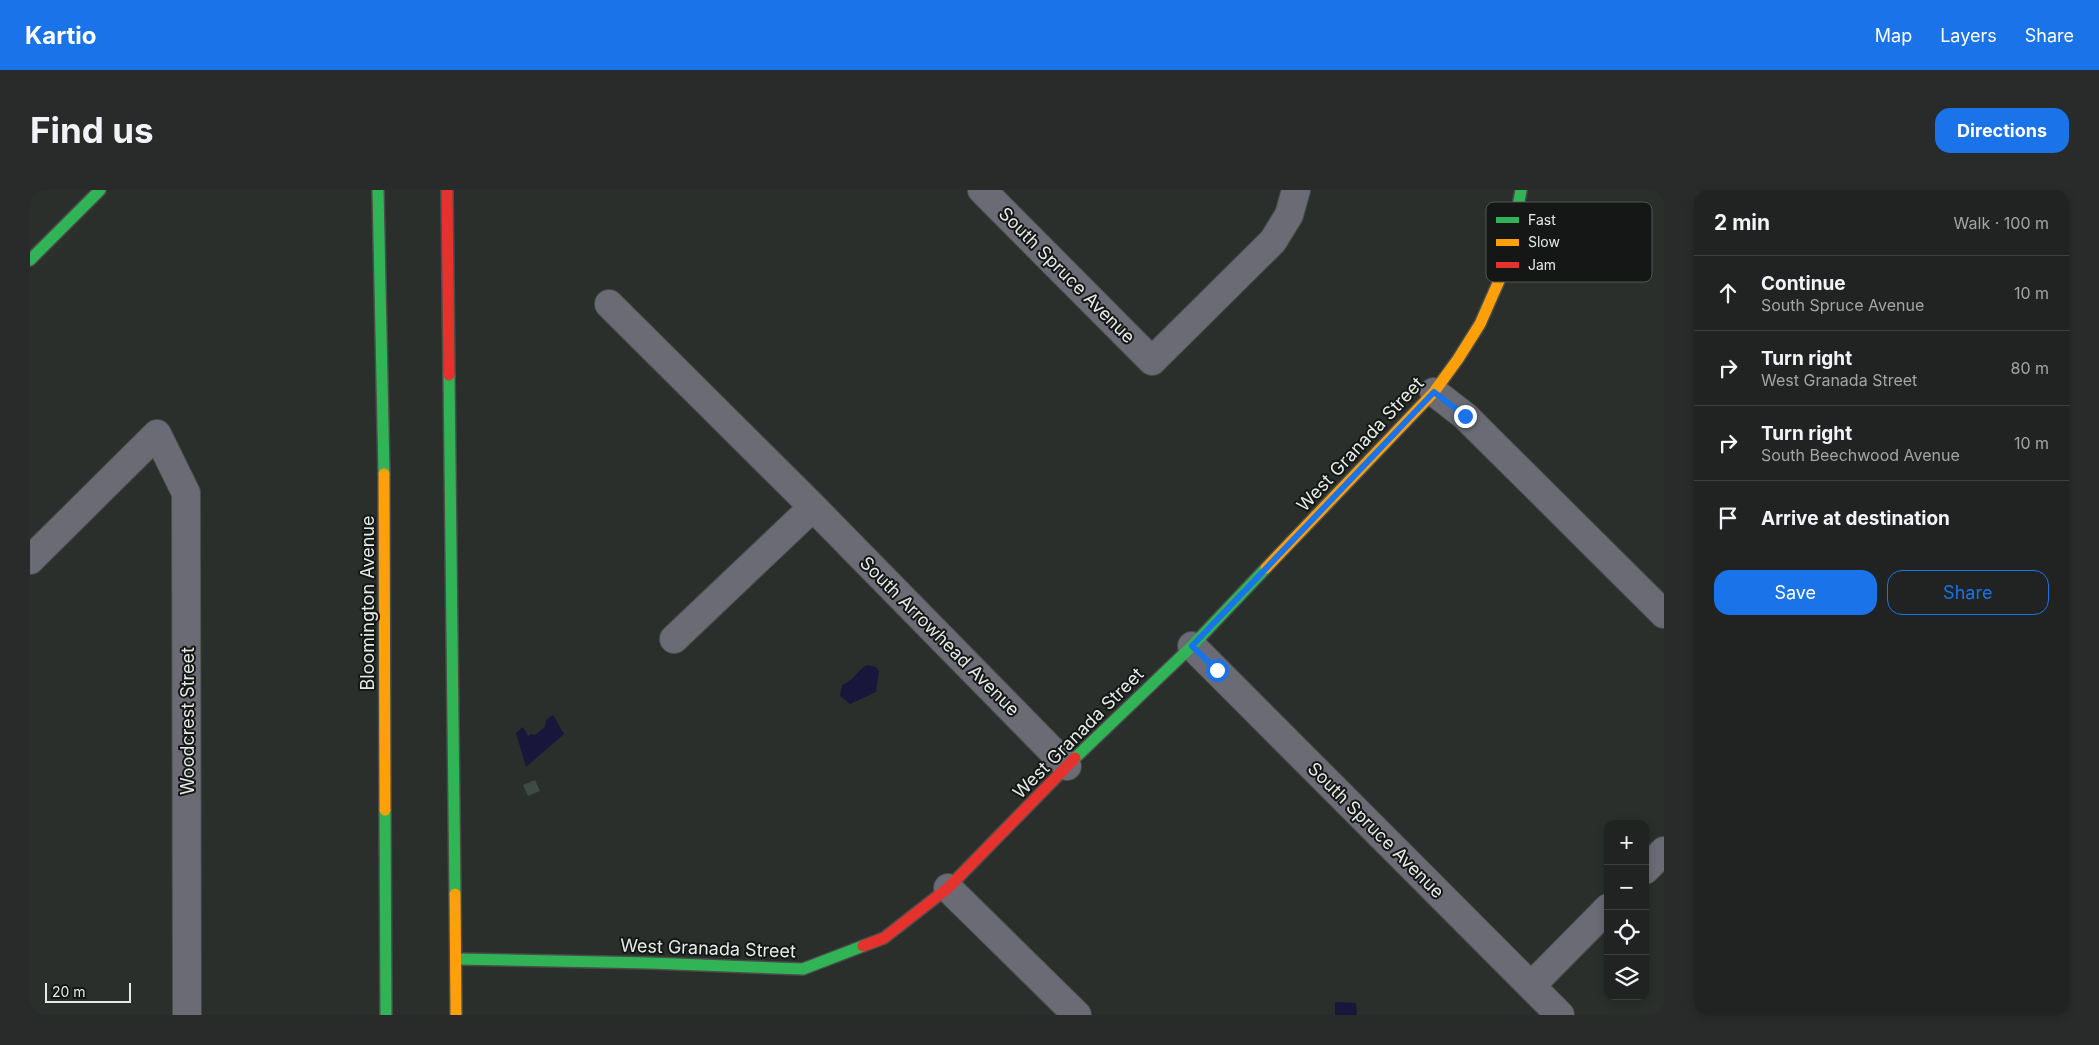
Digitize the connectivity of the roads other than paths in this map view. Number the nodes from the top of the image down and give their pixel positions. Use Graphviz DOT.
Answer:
graph roads {
  1 [pos="100,190"];
  2 [pos="378,190"];
  3 [pos="447,190"];
  4 [pos="982,190"];
  5 [pos="1296,190"];
  6 [pos="30,260"];
  7 [pos="1500,282"];
  8 [pos="609,304"];
  9 [pos="1434,392"];
  10 [pos="813,507"];
  11 [pos="30,560"];
  12 [pos="1664,614"];
  13 [pos="674,639"];
  14 [pos="1192,646"];
  15 [pos="1067,766"];
  16 [pos="1664,851"];
  17 [pos="1649,866"];
  18 [pos="948,888"];
  19 [pos="1606,910"];
  20 [pos="456,959"];
  21 [pos="1531,986"];
  22 [pos="187,1015"];
  23 [pos="386,1015"];
  24 [pos="456,1015"];
  25 [pos="1077,1015"];
  26 [pos="1560,1015"];
  1 -- 6 [label="main road"];
  2 -- 23 [label="main road, Bloomington Avenue"];
  3 -- 20 [label="main road"];
  4 -- 5 [label="street, South Spruce Avenue"];
  7 -- 9 [label="main road, West Granada Street"];
  8 -- 10 [label="street, South Arrowhead Avenue"];
  9 -- 12 [label="street"];
  9 -- 14 [label="main road, West Granada Street"];
  10 -- 13 [label="street"];
  10 -- 15 [label="street, South Arrowhead Avenue"];
  11 -- 22 [label="street, Woodcrest Street"];
  14 -- 15 [label="main road, West Granada Street"];
  14 -- 21 [label="street, South Spruce Avenue"];
  15 -- 18 [label="main road, West Granada Street"];
  16 -- 17 [label="street"];
  18 -- 20 [label="main road, West Granada Street"];
  18 -- 25 [label="street"];
  19 -- 21 [label="street"];
  20 -- 24 [label="main road"];
  21 -- 26 [label="street, South Spruce Avenue"];
}
